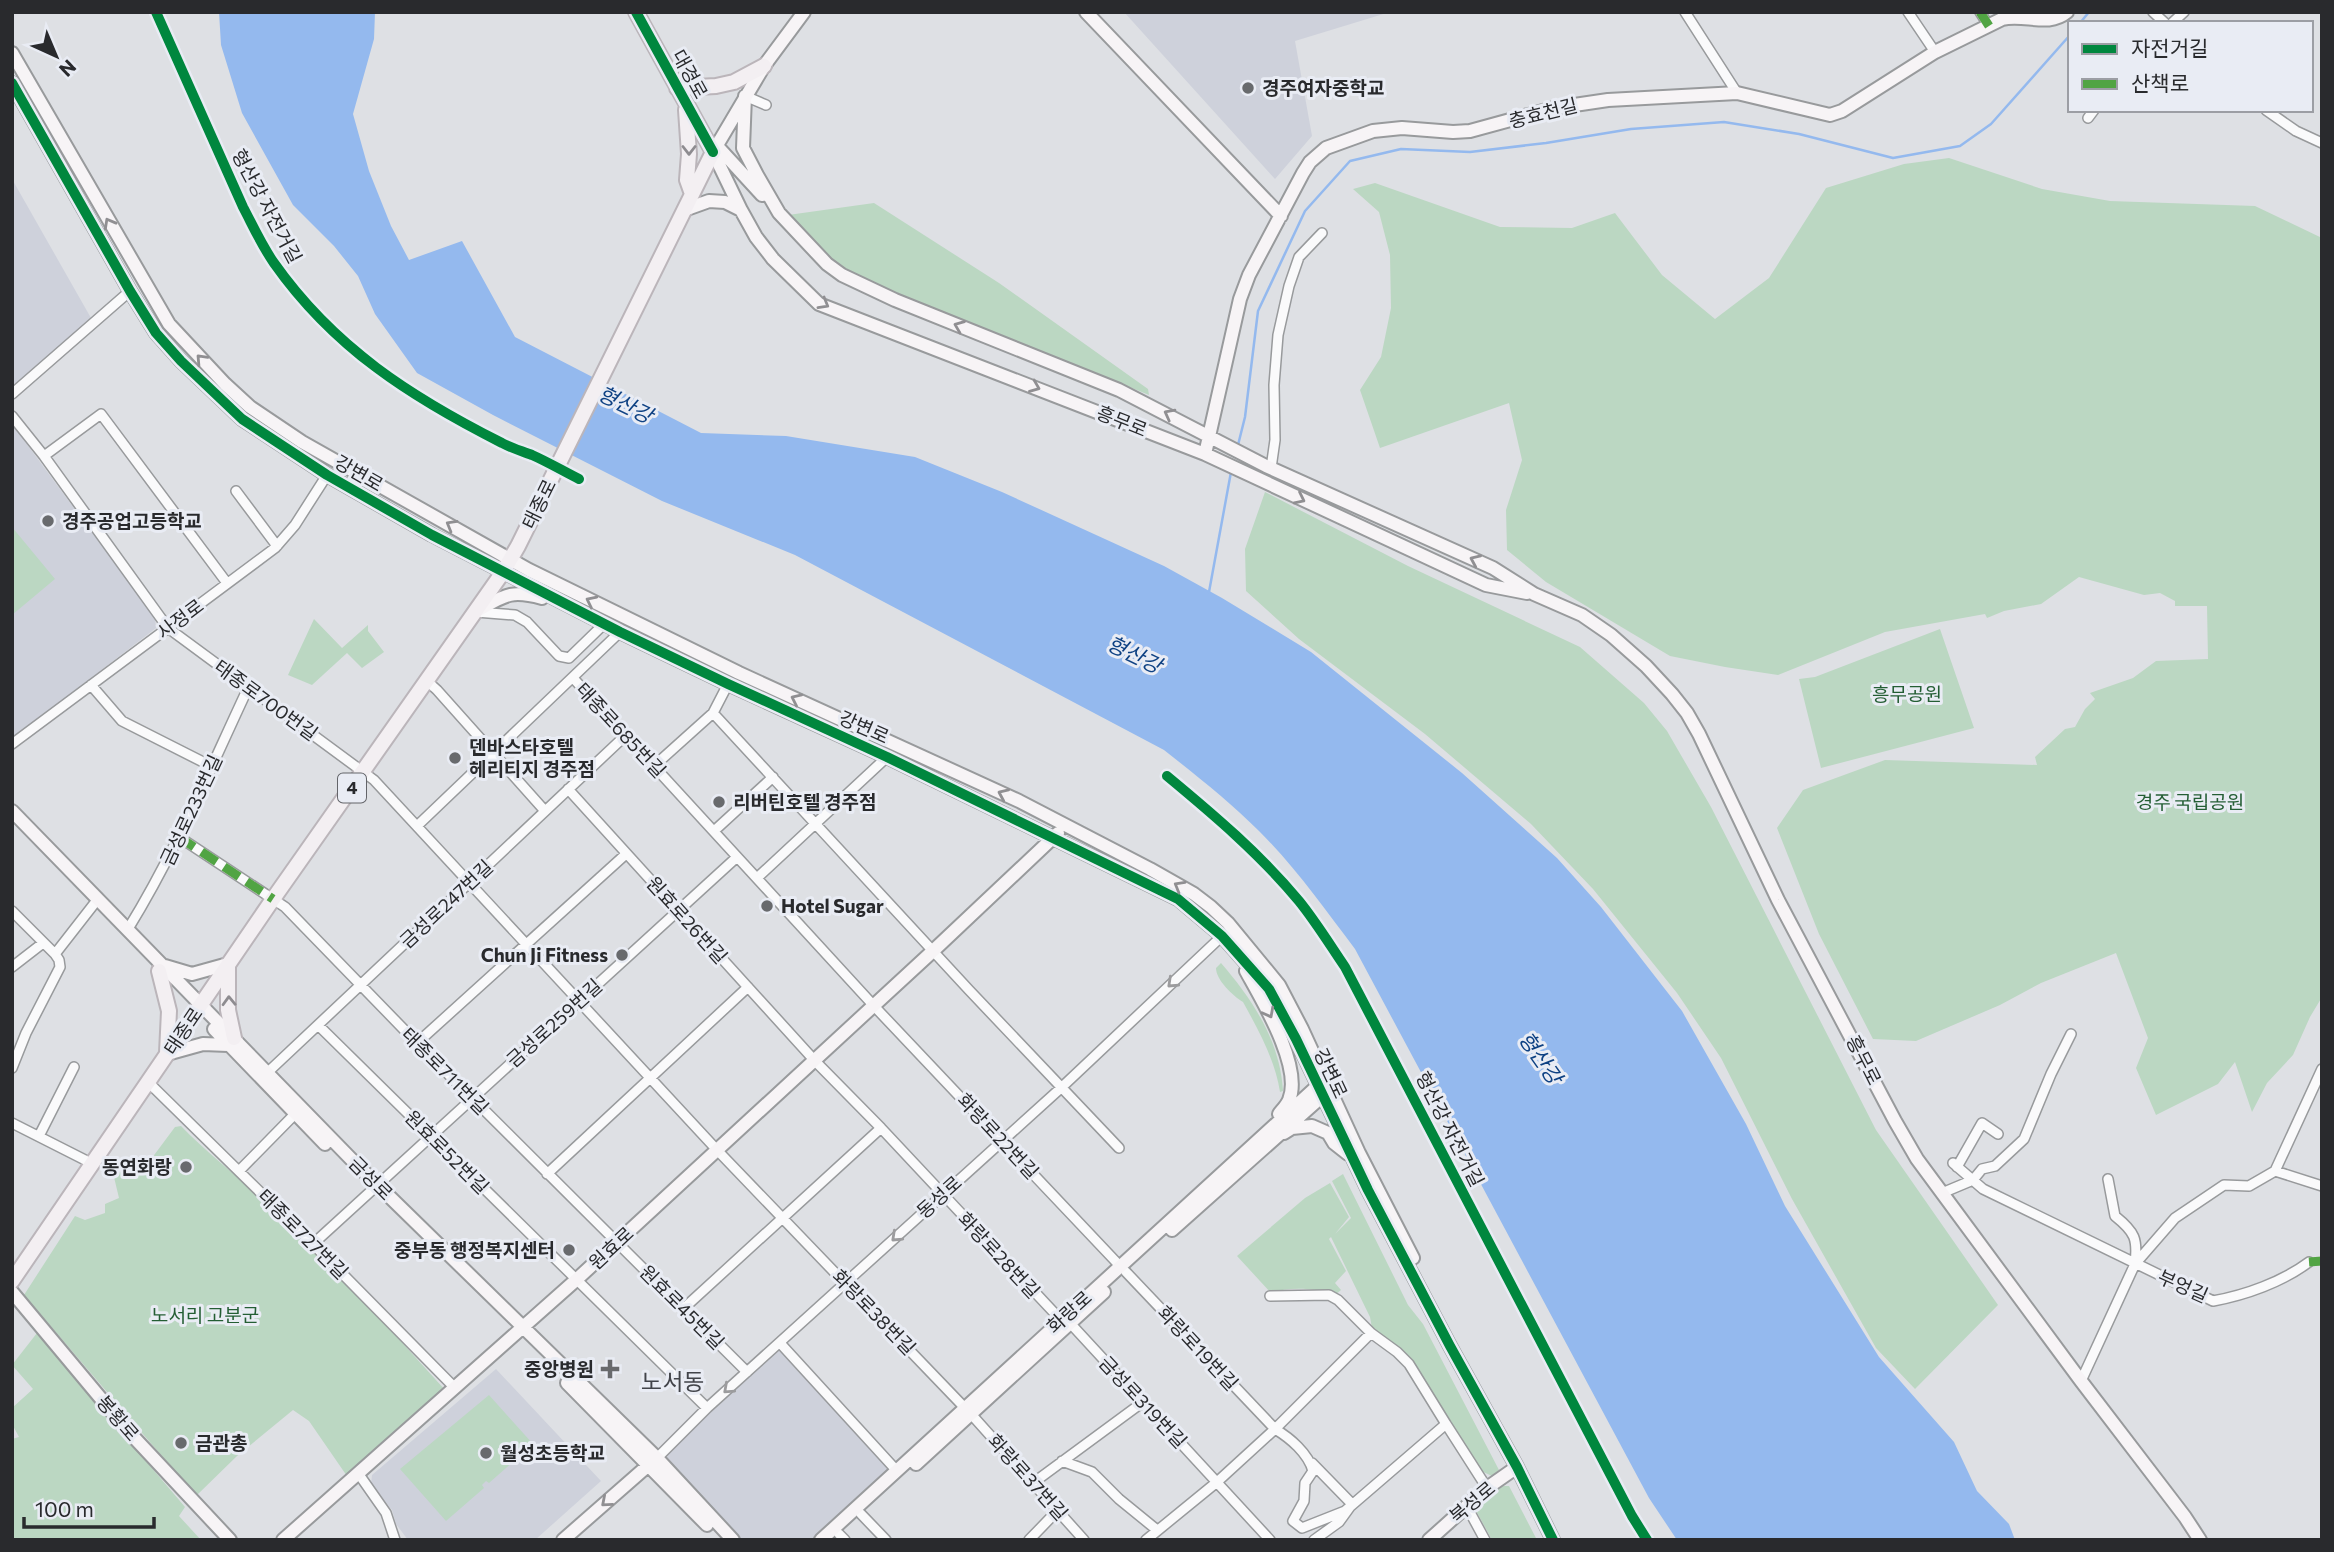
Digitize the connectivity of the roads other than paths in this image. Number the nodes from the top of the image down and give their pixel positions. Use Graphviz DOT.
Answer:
graph roads {
  1 [pos="636,12"];
  2 [pos="804,12"];
  3 [pos="1086,12"];
  4 [pos="1686,12"];
  5 [pos="1908,12"];
  6 [pos="1980,12"];
  7 [pos="2067,12"];
  8 [pos="1989,26"];
  9 [pos="1934,52"];
  10 [pos="12,53"];
  11 [pos="764,66"];
  12 [pos="12,83"];
  13 [pos="677,88"];
  14 [pos="1737,93"];
  15 [pos="745,96"];
  16 [pos="686,105"];
  17 [pos="766,105"];
  18 [pos="2269,112"];
  19 [pos="2322,143"];
  20 [pos="713,148"];
  21 [pos="692,194"];
  22 [pos="684,210"];
  23 [pos="741,210"];
  24 [pos="779,213"];
  25 [pos="1280,215"];
  26 [pos="1322,233"];
  27 [pos="143,283"];
  28 [pos="130,291"];
  29 [pos="12,394"];
  30 [pos="250,407"];
  31 [pos="12,416"];
  32 [pos="242,419"];
  33 [pos="1210,439"];
  34 [pos="1205,454"];
  35 [pos="44,456"];
  36 [pos="1268,467"];
  37 [pos="327,475"];
  38 [pos="236,491"];
  39 [pos="277,545"];
  40 [pos="506,565"];
  41 [pos="227,583"];
  42 [pos="1534,594"];
  43 [pos="562,603"];
  44 [pos="475,612"];
  45 [pos="604,624"];
  46 [pos="168,628"];
  47 [pos="620,632"];
  48 [pos="573,678"];
  49 [pos="426,681"];
  50 [pos="728,684"];
  51 [pos="91,685"];
  52 [pos="248,688"];
  53 [pos="713,713"];
  54 [pos="626,735"];
  55 [pos="12,744"];
  56 [pos="495,753"];
  57 [pos="887,757"];
  58 [pos="211,766"];
  59 [pos="654,766"];
  60 [pos="363,772"];
  61 [pos="773,777"];
  62 [pos="568,789"];
  63 [pos="12,811"];
  64 [pos="545,811"];
  65 [pos="12,822"];
  66 [pos="816,824"];
  67 [pos="1064,824"];
  68 [pos="417,826"];
  69 [pos="714,831"];
  70 [pos="178,837"];
  71 [pos="1056,838"];
  72 [pos="626,854"];
  73 [pos="737,857"];
  74 [pos="757,877"];
  75 [pos="470,882"];
  76 [pos="273,899"];
  77 [pos="94,904"];
  78 [pos="678,910"];
  79 [pos="12,911"];
  80 [pos="128,929"];
  81 [pos="1227,932"];
  82 [pos="43,943"];
  83 [pos="528,945"];
  84 [pos="141,948"];
  85 [pos="934,950"];
  86 [pos="1236,953"];
  87 [pos="55,954"];
  88 [pos="228,964"];
  89 [pos="12,967"];
  90 [pos="162,969"];
  91 [pos="361,984"];
  92 [pos="748,987"];
  93 [pos="578,1001"];
  94 [pos="874,1006"];
  95 [pos="199,1007"];
  96 [pos="318,1025"];
  97 [pos="2071,1034"];
  98 [pos="231,1041"];
  99 [pos="416,1043"];
  100 [pos="167,1054"];
  101 [pos="814,1061"];
  102 [pos="12,1068"];
  103 [pos="74,1068"];
  104 [pos="2322,1069"];
  105 [pos="268,1072"];
  106 [pos="650,1078"];
  107 [pos="148,1082"];
  108 [pos="1062,1087"];
  109 [pos="1324,1087"];
  110 [pos="471,1098"];
  111 [pos="295,1114"];
  112 [pos="12,1123"];
  113 [pos="881,1128"];
  114 [pos="1998,1134"];
  115 [pos="39,1136"];
  116 [pos="430,1136"];
  117 [pos="1003,1140"];
  118 [pos="1255,1143"];
  119 [pos="1269,1143"];
  120 [pos="1119,1148"];
  121 [pos="717,1150"];
  122 [pos="1350,1156"];
  123 [pos="93,1164"];
  124 [pos="239,1171"];
  125 [pos="2275,1171"];
  126 [pos="547,1174"];
  127 [pos="2108,1178"];
  128 [pos="1973,1180"];
  129 [pos="2322,1186"];
  130 [pos="375,1188"];
  131 [pos="1942,1193"];
  132 [pos="942,1195"];
  133 [pos="783,1218"];
  134 [pos="616,1243"];
  135 [pos="313,1244"];
  136 [pos="2309,1262"];
  137 [pos="2135,1264"];
  138 [pos="1123,1269"];
  139 [pos="576,1280"];
  140 [pos="12,1282"];
  141 [pos="846,1283"];
  142 [pos="12,1292"];
  143 [pos="1270,1296"];
  144 [pos="683,1309"];
  145 [pos="1065,1321"];
  146 [pos="521,1330"];
  147 [pos="1371,1333"];
  148 [pos="780,1343"];
  149 [pos="747,1372"];
  150 [pos="2081,1381"];
  151 [pos="455,1388"];
  152 [pos="1143,1402"];
  153 [pos="707,1408"];
  154 [pos="968,1410"];
  155 [pos="1446,1424"];
  156 [pos="1275,1429"];
  157 [pos="1062,1461"];
  158 [pos="652,1462"];
  159 [pos="1310,1462"];
  160 [pos="1517,1467"];
  161 [pos="897,1471"];
  162 [pos="358,1473"];
  163 [pos="1217,1482"];
  164 [pos="1033,1483"];
  165 [pos="1487,1488"];
  166 [pos="1352,1504"];
  167 [pos="1466,1505"];
  168 [pos="1058,1510"];
  169 [pos="861,1514"];
  170 [pos="1157,1530"];
  171 [pos="839,1538"];
  172 [pos="230,1540"];
  173 [pos="283,1540"];
  174 [pos="395,1540"];
  175 [pos="563,1540"];
  176 [pos="722,1540"];
  177 [pos="733,1540"];
  178 [pos="821,1540"];
  179 [pos="887,1540"];
  180 [pos="1029,1540"];
  181 [pos="1084,1540"];
  182 [pos="1146,1540"];
  183 [pos="1270,1540"];
  184 [pos="1314,1540"];
  185 [pos="1429,1540"];
  186 [pos="1485,1540"];
  187 [pos="1553,1540"];
  188 [pos="2200,1540"];
  1 -- 13 [label="main road, 대경로"];
  2 -- 11 [label="street, 태종로"];
  3 -- 25 [label="street"];
  4 -- 14 [label="street"];
  5 -- 9 [label="street"];
  6 -- 8 [label="street"];
  7 -- 8 [label="street, 충효천길"];
  8 -- 9 [label="street, 충효천길"];
  9 -- 14 [label="street, 충효천길"];
  27 -- 10 [label="street, 강변로, one-way"];
  11 -- 13 [label="main road"];
  11 -- 15 [label="street, 태종로"];
  12 -- 28 [label="street, 강변로"];
  13 -- 16 [label="main road, 대경로"];
  14 -- 25 [label="street, 충효천길"];
  15 -- 17 [label="street"];
  15 -- 20 [label="street, 태종로"];
  15 -- 24 [label="street, 흥무로"];
  16 -- 20 [label="main road, 대경로"];
  16 -- 21 [label="main road, one-way"];
  18 -- 19 [label="street"];
  20 -- 21 [label="main road, 태종로 / 4"];
  20 -- 23 [label="street, 흥무로"];
  20 -- 24 [label="street, 흥무로"];
  21 -- 22 [label="main road, 태종로 / 4"];
  22 -- 23 [label="street"];
  22 -- 40 [label="main road, 태종로 / 4"];
  23 -- 34 [label="street, 흥무로, one-way"];
  33 -- 24 [label="street, 흥무로, one-way"];
  25 -- 33 [label="street, 충효천길"];
  26 -- 36 [label="street"];
  27 -- 28 [label="street"];
  30 -- 27 [label="street, 강변로, one-way"];
  28 -- 29 [label="street"];
  28 -- 32 [label="street, 강변로"];
  30 -- 32 [label="street"];
  40 -- 30 [label="street, 강변로, one-way"];
  31 -- 35 [label="street, 태종로700번길"];
  32 -- 37 [label="street, 강변로"];
  33 -- 34 [label="street, 충효천길"];
  33 -- 36 [label="street, 흥무로"];
  34 -- 42 [label="street, 흥무로, one-way"];
  35 -- 41 [label="street"];
  35 -- 46 [label="street, 태종로700번길"];
  42 -- 36 [label="street, 흥무로, one-way"];
  37 -- 39 [label="street, 사정로"];
  37 -- 40 [label="street, 강변로"];
  38 -- 39 [label="street"];
  39 -- 41 [label="street, 사정로"];
  40 -- 43 [label="street, 강변로"];
  40 -- 44 [label="main road, 태종로 / 4"];
  67 -- 40 [label="street, 강변로, one-way"];
  41 -- 46 [label="street, 사정로"];
  42 -- 131 [label="street, 흥무로"];
  43 -- 44 [label="street"];
  43 -- 45 [label="street, 강변로"];
  44 -- 45 [label="street"];
  44 -- 49 [label="main road, 태종로 / 4"];
  45 -- 47 [label="street, 강변로"];
  46 -- 51 [label="street, 사정로"];
  46 -- 52 [label="street, 태종로700번길"];
  47 -- 48 [label="street"];
  47 -- 50 [label="street, 강변로"];
  48 -- 54 [label="street, 태종로685번길"];
  48 -- 56 [label="street, 태종로685번길"];
  49 -- 56 [label="street"];
  49 -- 60 [label="main road, 태종로 / 4"];
  50 -- 53 [label="street"];
  50 -- 57 [label="street, 강변로"];
  51 -- 55 [label="street, 사정로"];
  51 -- 58 [label="street"];
  52 -- 58 [label="street, 금성로233번길"];
  52 -- 60 [label="street, 태종로700번길"];
  53 -- 59 [label="street"];
  53 -- 61 [label="street"];
  54 -- 59 [label="street, 태종로685번길"];
  54 -- 62 [label="street, 금성로247번길"];
  56 -- 64 [label="street"];
  56 -- 68 [label="street"];
  57 -- 66 [label="street, 강변로"];
  57 -- 71 [label="street, 강변로"];
  58 -- 70 [label="street, 금성로233번길"];
  59 -- 69 [label="street, 태종로685번길"];
  60 -- 68 [label="street, 태종로700번길"];
  60 -- 76 [label="main road, 태종로 / 4"];
  61 -- 66 [label="street"];
  61 -- 69 [label="street"];
  62 -- 64 [label="street, 금성로247번길"];
  62 -- 72 [label="street, 원효로26번길"];
  63 -- 80 [label="street, 금성로"];
  64 -- 75 [label="street, 금성로247번길"];
  65 -- 77 [label="street, 금성로"];
  66 -- 74 [label="street, 강변로"];
  66 -- 85 [label="street"];
  67 -- 71 [label="street, 원효로"];
  81 -- 67 [label="street, 강변로, one-way"];
  68 -- 75 [label="street, 태종로700번길"];
  69 -- 73 [label="street, 태종로685번길"];
  70 -- 76 [label="street"];
  70 -- 80 [label="street, 금성로233번길"];
  71 -- 81 [label="street, 강변로"];
  71 -- 85 [label="street, 원효로"];
  72 -- 78 [label="street, 원효로26번길"];
  72 -- 83 [label="street"];
  73 -- 74 [label="street, 태종로685번길"];
  73 -- 78 [label="street, 금성로259번길"];
  74 -- 94 [label="street, 태종로685번길"];
  75 -- 83 [label="street, 태종로700번길"];
  75 -- 91 [label="street, 금성로247번길"];
  76 -- 88 [label="main road, 태종로 / 4"];
  76 -- 91 [label="street, 태종로711번길"];
  77 -- 84 [label="street, 금성로"];
  77 -- 87 [label="street"];
  78 -- 92 [label="street, 원효로26번길"];
  78 -- 93 [label="street, 금성로259번길"];
  79 -- 82 [label="street"];
  80 -- 84 [label="street, 금성로"];
  81 -- 86 [label="street, 강변로"];
  81 -- 108 [label="street, 동성로, one-way"];
  81 -- 109 [label="street, 강변로"];
  82 -- 87 [label="street"];
  82 -- 89 [label="street"];
  83 -- 93 [label="street, 화랑로38번길"];
  83 -- 99 [label="street"];
  84 -- 90 [label="street, 금성로"];
  85 -- 94 [label="street, 원효로"];
  85 -- 108 [label="street"];
  86 -- 109 [label="street, 강변로"];
  86 -- 118 [label="street, one-way"];
  87 -- 102 [label="street"];
  88 -- 90 [label="street"];
  88 -- 95 [label="main road, 태종로 / 4"];
  98 -- 88 [label="main road, one-way"];
  90 -- 95 [label="street, 금성로"];
  90 -- 100 [label="main road"];
  91 -- 96 [label="street, 금성로247번길"];
  91 -- 99 [label="street, 태종로711번길"];
  92 -- 101 [label="street, 원효로26번길"];
  92 -- 106 [label="street"];
  93 -- 106 [label="street, 화랑로38번길"];
  93 -- 110 [label="street, 금성로259번길"];
  94 -- 101 [label="street, 원효로"];
  94 -- 117 [label="street, 화랑로22번길"];
  95 -- 98 [label="street, 금성로"];
  95 -- 100 [label="main road, 태종로 / 4"];
  96 -- 105 [label="street, 금성로247번길"];
  96 -- 116 [label="street, 원효로52번길"];
  97 -- 128 [label="street"];
  98 -- 100 [label="street"];
  98 -- 105 [label="street, 금성로"];
  98 -- 111 [label="street, 금성로"];
  99 -- 110 [label="street, 태종로711번길"];
  100 -- 107 [label="main road, 태종로 / 4"];
  101 -- 113 [label="street, 화랑로28번길"];
  101 -- 121 [label="street, 원효로"];
  103 -- 115 [label="street"];
  104 -- 125 [label="street"];
  105 -- 130 [label="street, 금성로"];
  106 -- 121 [label="street, 화랑로38번길"];
  106 -- 126 [label="street"];
  107 -- 123 [label="main road, 태종로 / 4"];
  107 -- 124 [label="street, 태종로727번길"];
  108 -- 117 [label="street, 동성로"];
  108 -- 120 [label="street"];
  109 -- 118 [label="street, 화랑로"];
  109 -- 119 [label="street, 화랑로"];
  109 -- 122 [label="street, 강변로"];
  109 -- 160 [label="street, 강변로"];
  110 -- 116 [label="street, 금성로259번길"];
  110 -- 126 [label="street, 태종로711번길"];
  111 -- 124 [label="street"];
  111 -- 130 [label="street, 금성로"];
  112 -- 115 [label="street"];
  113 -- 132 [label="street, 화랑로28번길"];
  113 -- 133 [label="street"];
  114 -- 128 [label="street, 부엉길"];
  115 -- 123 [label="street"];
  116 -- 130 [label="street, 금성로259번길"];
  116 -- 139 [label="street, 원효로52번길"];
  117 -- 132 [label="street, 동성로"];
  117 -- 138 [label="street, 화랑로22번길"];
  118 -- 138 [label="street, 화랑로"];
  119 -- 122 [label="street"];
  119 -- 138 [label="street, 화랑로"];
  121 -- 133 [label="street, 화랑로38번길"];
  121 -- 134 [label="street, 원효로"];
  122 -- 160 [label="street, 강변로"];
  123 -- 140 [label="main road, 태종로 / 4"];
  124 -- 135 [label="street, 태종로727번길"];
  125 -- 129 [label="street"];
  125 -- 137 [label="street, 부엉길"];
  126 -- 134 [label="street, 태종로711번길"];
  127 -- 137 [label="street, 부엉길"];
  128 -- 131 [label="street"];
  128 -- 137 [label="street, 부엉길"];
  130 -- 135 [label="street, 금성로"];
  130 -- 146 [label="street, 금성로"];
  131 -- 150 [label="street, 흥무로"];
  132 -- 141 [label="street, 동성로, one-way"];
  132 -- 145 [label="street, 화랑로28번길"];
  133 -- 141 [label="street, 화랑로38번길"];
  133 -- 144 [label="street"];
  134 -- 139 [label="street, 원효로"];
  134 -- 144 [label="street, 원효로45번길"];
  135 -- 151 [label="street, 태종로727번길"];
  136 -- 137 [label="street, 부엉길"];
  137 -- 150 [label="street, 부엉길"];
  138 -- 145 [label="street, 화랑로"];
  138 -- 156 [label="street, 화랑로19번길"];
  139 -- 146 [label="street, 원효로"];
  139 -- 153 [label="street, 원효로52번길"];
  141 -- 148 [label="street, 동성로"];
  141 -- 154 [label="street, 화랑로38번길"];
  142 -- 172 [label="street, 봉황로"];
  143 -- 147 [label="street"];
  144 -- 149 [label="street, 원효로45번길"];
  145 -- 152 [label="street, 금성로319번길"];
  145 -- 154 [label="street, 화랑로"];
  146 -- 151 [label="street, 원효로"];
  146 -- 158 [label="street, 금성로"];
  147 -- 155 [label="street"];
  147 -- 156 [label="street"];
  148 -- 149 [label="street, 동성로"];
  148 -- 161 [label="street"];
  149 -- 153 [label="street, 동성로, one-way"];
  150 -- 188 [label="street, 흥무로"];
  151 -- 162 [label="street, 원효로"];
  152 -- 157 [label="street"];
  152 -- 163 [label="street, 금성로319번길"];
  153 -- 158 [label="street, 동성로"];
  154 -- 161 [label="street, 화랑로"];
  154 -- 164 [label="street, 화랑로37번길"];
  154 -- 169 [label="street, 화랑로"];
  155 -- 165 [label="street"];
  155 -- 166 [label="street"];
  156 -- 159 [label="street, 화랑로19번길"];
  156 -- 163 [label="street"];
  157 -- 164 [label="street"];
  157 -- 170 [label="street"];
  158 -- 175 [label="street, 동성로, one-way"];
  158 -- 176 [label="street, 금성로"];
  158 -- 177 [label="street, 금성로"];
  159 -- 166 [label="street, 화랑로19번길"];
  159 -- 166 [label="street"];
  160 -- 165 [label="street, 북성로"];
  160 -- 187 [label="street, 강변로"];
  161 -- 178 [label="street, 화랑로"];
  162 -- 173 [label="street, 원효로"];
  162 -- 174 [label="street"];
  163 -- 170 [label="street"];
  163 -- 183 [label="street, 금성로319번길"];
  164 -- 168 [label="street, 화랑로37번길"];
  165 -- 167 [label="street, 북성로"];
  166 -- 184 [label="street"];
  167 -- 185 [label="street, 북성로"];
  167 -- 186 [label="street"];
  168 -- 180 [label="street"];
  168 -- 181 [label="street, 화랑로37번길"];
  169 -- 171 [label="street, 화랑로"];
  169 -- 179 [label="street"];
  170 -- 182 [label="street"];
}
